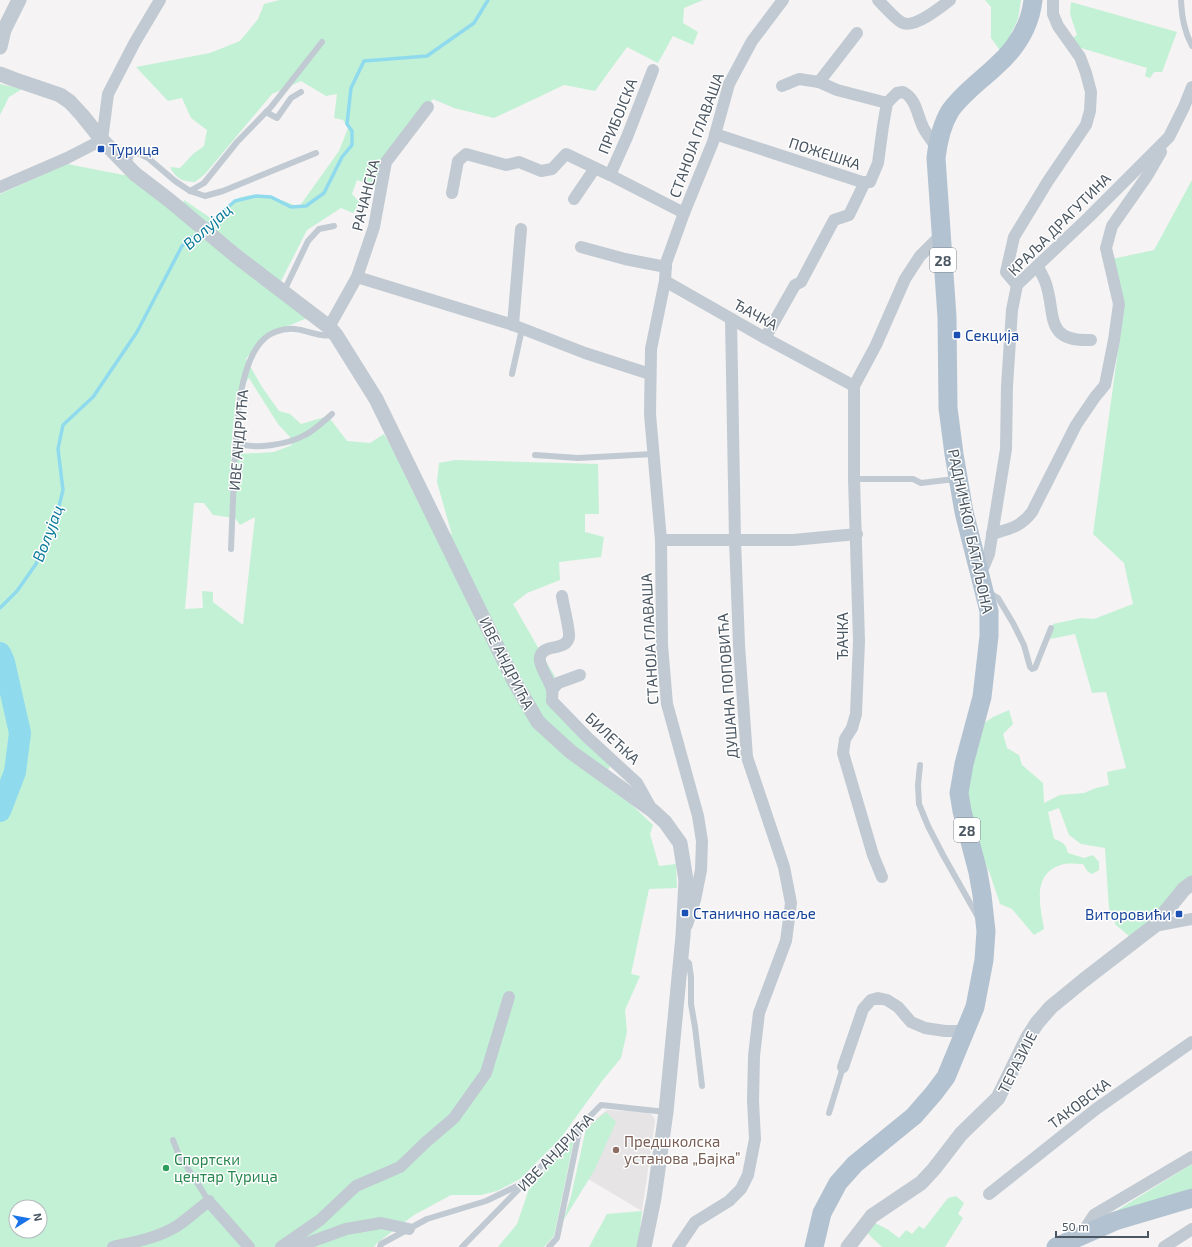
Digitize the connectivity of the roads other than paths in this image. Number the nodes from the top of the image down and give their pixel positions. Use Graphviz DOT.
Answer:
graph roads {
  1 [pos="19,0"];
  2 [pos="160,0"];
  3 [pos="783,0"];
  4 [pos="878,0"];
  5 [pos="950,0"];
  6 [pos="1033,0"];
  7 [pos="1053,0"];
  8 [pos="1181,0"];
  9 [pos="857,33"];
  10 [pos="322,42"];
  11 [pos="0,46"];
  12 [pos="1192,46"];
  13 [pos="653,70"];
  14 [pos="0,74"];
  15 [pos="819,82"];
  16 [pos="782,86"];
  17 [pos="1192,86"];
  18 [pos="301,92"];
  19 [pos="887,103"];
  20 [pos="428,107"];
  21 [pos="266,112"];
  22 [pos="715,134"];
  23 [pos="1169,137"];
  24 [pos="102,140"];
  25 [pos="937,148"];
  26 [pos="316,153"];
  27 [pos="595,168"];
  28 [pos="135,174"];
  29 [pos="610,175"];
  30 [pos="865,182"];
  31 [pos="0,187"];
  32 [pos="190,190"];
  33 [pos="452,193"];
  34 [pos="574,199"];
  35 [pos="684,213"];
  36 [pos="334,226"];
  37 [pos="521,229"];
  38 [pos="941,235"];
  39 [pos="581,247"];
  40 [pos="1038,267"];
  41 [pos="666,268"];
  42 [pos="358,277"];
  43 [pos="665,281"];
  44 [pos="1017,285"];
  45 [pos="283,293"];
  46 [pos="731,319"];
  47 [pos="518,327"];
  48 [pos="332,331"];
  49 [pos="765,338"];
  50 [pos="1091,340"];
  51 [pos="512,374"];
  52 [pos="650,374"];
  53 [pos="854,386"];
  54 [pos="332,414"];
  55 [pos="236,442"];
  56 [pos="653,454"];
  57 [pos="535,455"];
  58 [pos="854,479"];
  59 [pos="958,479"];
  60 [pos="857,534"];
  61 [pos="992,534"];
  62 [pos="661,540"];
  63 [pos="735,540"];
  64 [pos="230,549"];
  65 [pos="979,570"];
  66 [pos="985,591"];
  67 [pos="562,596"];
  68 [pos="1051,628"];
  69 [pos="580,676"];
  70 [pos="552,690"];
  71 [pos="920,765"];
  72 [pos="652,811"];
  73 [pos="882,877"];
  74 [pos="1192,883"];
  75 [pos="1192,919"];
  76 [pos="1154,926"];
  77 [pos="986,931"];
  78 [pos="683,936"];
  79 [pos="680,959"];
  80 [pos="509,998"];
  81 [pos="966,1031"];
  82 [pos="1192,1042"];
  83 [pos="843,1067"];
  84 [pos="702,1086"];
  85 [pos="666,1112"];
  86 [pos="829,1113"];
  87 [pos="580,1127"];
  88 [pos="172,1140"];
  89 [pos="1192,1157"];
  90 [pos="526,1181"];
  91 [pos="989,1194"];
  92 [pos="1192,1198"];
  93 [pos="210,1203"];
  94 [pos="409,1229"];
  95 [pos="1192,1229"];
  96 [pos="1082,1235"];
  97 [pos="113,1247"];
  98 [pos="249,1247"];
  99 [pos="281,1247"];
  100 [pos="297,1247"];
  101 [pos="380,1247"];
  102 [pos="462,1247"];
  103 [pos="549,1247"];
  104 [pos="644,1247"];
  105 [pos="678,1247"];
  106 [pos="814,1247"];
  107 [pos="848,1247"];
  108 [pos="1056,1247"];
  109 [pos="1164,1247"];
  1 -- 11 [label="street"];
  2 -- 24 [label="street"];
  3 -- 22 [label="street, СТАНОЈА ГЛАВАША"];
  4 -- 5 [label="street"];
  6 -- 25 [label="main road, РАДНИЧКОГ БАТАЉОНА / 28"];
  7 -- 44 [label="street"];
  8 -- 12 [label="lane"];
  9 -- 15 [label="street"];
  10 -- 21 [label="lane"];
  13 -- 29 [label="street, ПРИБОЈСКА"];
  14 -- 24 [label="street, ИВЕ АНДРИЋА"];
  15 -- 16 [label="street"];
  15 -- 19 [label="street"];
  17 -- 23 [label="street, КРАЉА ДРАГУТИНА"];
  18 -- 21 [label="lane"];
  19 -- 25 [label="street"];
  19 -- 30 [label="street, ПОЖЕШКА"];
  20 -- 42 [label="street, РАЧАНСКА"];
  21 -- 32 [label="lane"];
  22 -- 30 [label="street, ПОЖЕШКА"];
  22 -- 35 [label="street, СТАНОЈА ГЛАВАША"];
  23 -- 40 [label="street, КРАЉА ДРАГУТИНА"];
  23 -- 61 [label="street"];
  24 -- 28 [label="street, ИВЕ АНДРИЋА"];
  24 -- 31 [label="street"];
  25 -- 38 [label="main road, РАДНИЧКОГ БАТАЉОНА / 28"];
  26 -- 32 [label="lane"];
  27 -- 29 [label="street"];
  27 -- 33 [label="street"];
  27 -- 34 [label="street"];
  28 -- 32 [label="lane"];
  28 -- 45 [label="street, ИВЕ АНДРИЋА"];
  29 -- 35 [label="street"];
  30 -- 49 [label="street"];
  35 -- 41 [label="street, СТАНОЈА ГЛАВАША"];
  36 -- 45 [label="lane"];
  37 -- 47 [label="street"];
  38 -- 53 [label="street, ЂАЧКА"];
  38 -- 59 [label="main road, РАДНИЧКОГ БАТАЉОНА / 28"];
  39 -- 41 [label="street"];
  40 -- 44 [label="street, КРАЉА ДРАГУТИНА"];
  40 -- 50 [label="street"];
  41 -- 43 [label="street, СТАНОЈА ГЛАВАША"];
  42 -- 47 [label="street"];
  42 -- 48 [label="street, РАЧАНСКА"];
  43 -- 46 [label="street, ЂАЧКА"];
  43 -- 52 [label="street, СТАНОЈА ГЛАВАША"];
  44 -- 61 [label="street, КРАЉА ДРАГУТИНА"];
  45 -- 48 [label="street, ИВЕ АНДРИЋА"];
  46 -- 49 [label="street, ЂАЧКА"];
  46 -- 63 [label="street, ДУШАНА ПОПОВИЋА"];
  47 -- 51 [label="lane"];
  47 -- 52 [label="street"];
  48 -- 55 [label="lane, ИВЕ АНДРИЋА"];
  48 -- 72 [label="street, ИВЕ АНДРИЋА"];
  49 -- 53 [label="street, ЂАЧКА"];
  52 -- 56 [label="street, СТАНОЈА ГЛАВАША"];
  53 -- 58 [label="street, ЂАЧКА"];
  54 -- 55 [label="lane"];
  55 -- 64 [label="lane, ИВЕ АНДРИЋА"];
  56 -- 57 [label="lane"];
  56 -- 62 [label="street, СТАНОЈА ГЛАВАША"];
  58 -- 59 [label="lane"];
  58 -- 60 [label="street, ЂАЧКА"];
  59 -- 65 [label="main road, РАДНИЧКОГ БАТАЉОНА / 28"];
  60 -- 63 [label="street"];
  60 -- 73 [label="street, ЂАЧКА"];
  61 -- 65 [label="street, КРАЉА ДРАГУТИНА"];
  62 -- 63 [label="street"];
  62 -- 78 [label="street, СТАНОЈА ГЛАВАША"];
  63 -- 105 [label="street, ДУШАНА ПОПОВИЋА"];
  65 -- 66 [label="main road, РАДНИЧКОГ БАТАЉОНА / 28"];
  66 -- 68 [label="lane"];
  66 -- 77 [label="main road, РАДНИЧКОГ БАТАЉОНА / 28"];
  67 -- 70 [label="street, БИЛЕЋКА"];
  69 -- 70 [label="street"];
  70 -- 72 [label="street, БИЛЕЋКА"];
  71 -- 77 [label="lane"];
  72 -- 78 [label="street, ИВЕ АНДРИЋА"];
  74 -- 76 [label="street, ТЕРАЗИЈЕ"];
  75 -- 76 [label="street"];
  76 -- 107 [label="street, ТЕРАЗИЈЕ"];
  77 -- 81 [label="main road, РАДНИЧКОГ БАТАЉОНА / 28"];
  78 -- 79 [label="street, ИВЕ АНДРИЋА"];
  79 -- 84 [label="lane"];
  79 -- 85 [label="street, ИВЕ АНДРИЋА"];
  80 -- 99 [label="street"];
  81 -- 83 [label="street"];
  81 -- 106 [label="main road, РАДНИЧКОГ БАТАЉОНА / 28"];
  82 -- 91 [label="street, ТАКОВСКА"];
  83 -- 86 [label="lane"];
  85 -- 87 [label="lane, ИВЕ АНДРИЋА"];
  85 -- 104 [label="street, ИВЕ АНДРИЋА"];
  87 -- 90 [label="lane, ИВЕ АНДРИЋА"];
  87 -- 103 [label="lane"];
  88 -- 93 [label="lane"];
  89 -- 96 [label="street"];
  90 -- 94 [label="lane"];
  90 -- 102 [label="lane, ИВЕ АНДРИЋА"];
  92 -- 96 [label="main road"];
  93 -- 97 [label="street"];
  93 -- 98 [label="street"];
  94 -- 100 [label="street"];
  94 -- 101 [label="lane"];
  95 -- 109 [label="street"];
  96 -- 108 [label="main road"];
}
